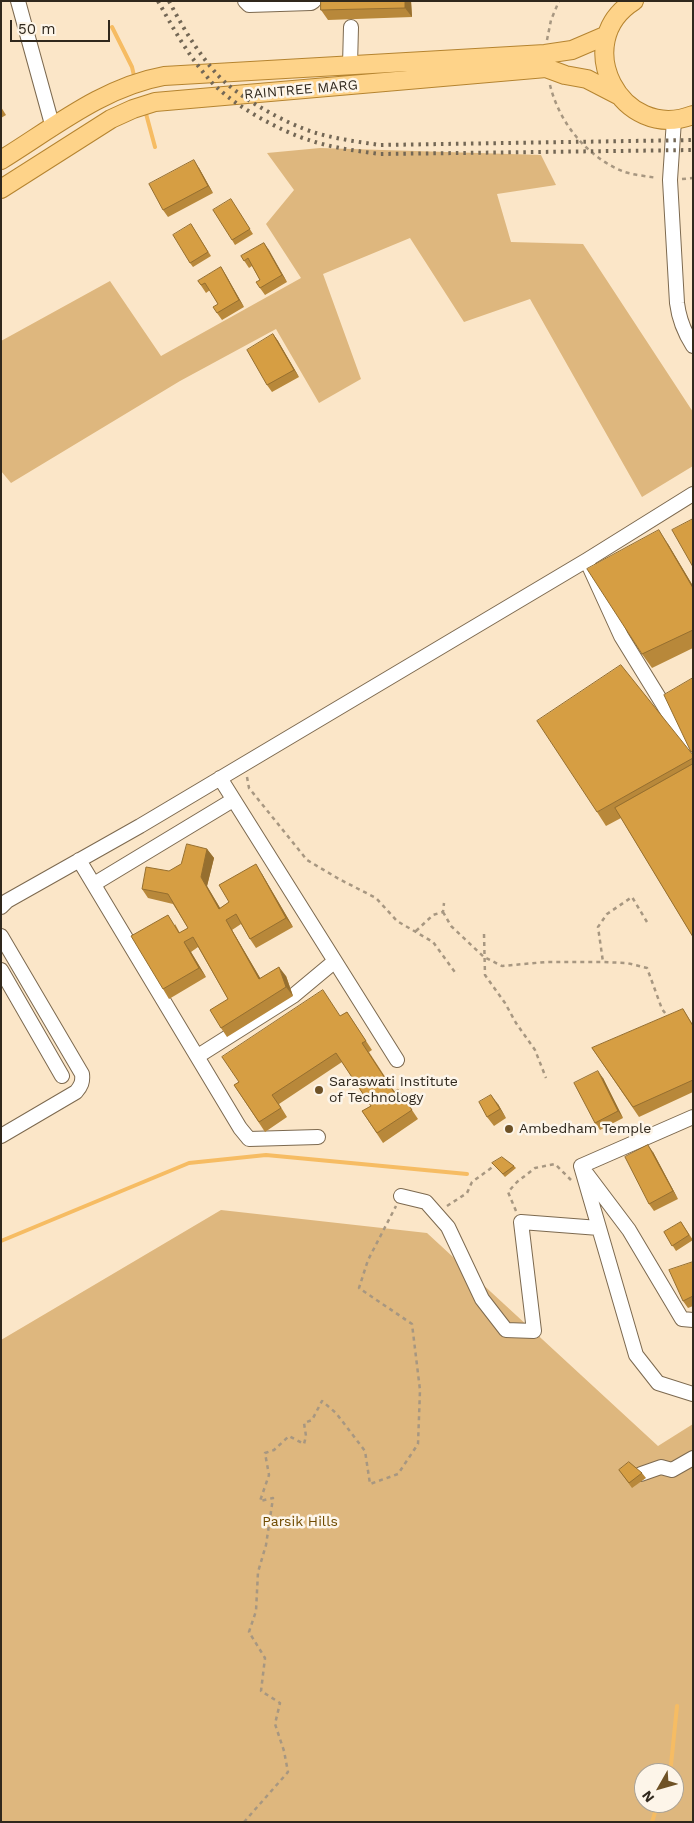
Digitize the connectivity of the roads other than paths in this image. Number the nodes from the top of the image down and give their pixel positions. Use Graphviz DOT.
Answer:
graph roads {
  1 [pos="18,1"];
  2 [pos="244,1"];
  3 [pos="314,1"];
  4 [pos="634,1"];
  5 [pos="351,27"];
  6 [pos="607,36"];
  7 [pos="546,61"];
  8 [pos="350,65"];
  9 [pos="618,95"];
  10 [pos="693,115"];
  11 [pos="674,120"];
  12 [pos="52,128"];
  13 [pos="1,160"];
  14 [pos="1,189"];
  15 [pos="693,346"];
  16 [pos="693,494"];
  17 [pos="587,560"];
  18 [pos="693,753"];
  19 [pos="220,778"];
  20 [pos="233,800"];
  21 [pos="79,860"];
  22 [pos="94,884"];
  23 [pos="1,907"];
  24 [pos="1,936"];
  25 [pos="336,961"];
  26 [pos="1,970"];
  27 [pos="198,1056"];
  28 [pos="397,1060"];
  29 [pos="62,1076"];
  30 [pos="693,1117"];
  31 [pos="1,1136"];
  32 [pos="318,1137"];
  33 [pos="581,1166"];
  34 [pos="401,1196"];
  35 [pos="599,1228"];
  36 [pos="693,1320"];
  37 [pos="693,1394"];
  38 [pos="693,1458"];
  39 [pos="641,1474"];
  1 -- 12 [label="street"];
  2 -- 3 [label="street"];
  4 -- 6 [label="main road"];
  5 -- 8 [label="street"];
  6 -- 7 [label="main road, RAINTREE MARG"];
  6 -- 9 [label="main road"];
  7 -- 8 [label="main road, RAINTREE MARG"];
  7 -- 9 [label="main road, RAINTREE MARG"];
  7 -- 14 [label="main road, RAINTREE MARG"];
  8 -- 12 [label="main road, RAINTREE MARG"];
  9 -- 11 [label="main road"];
  10 -- 11 [label="main road"];
  11 -- 15 [label="street"];
  12 -- 13 [label="main road, RAINTREE MARG"];
  16 -- 17 [label="street"];
  17 -- 18 [label="street"];
  17 -- 19 [label="street"];
  19 -- 20 [label="street"];
  19 -- 21 [label="street"];
  20 -- 22 [label="street"];
  20 -- 25 [label="street"];
  21 -- 22 [label="street"];
  21 -- 23 [label="street"];
  22 -- 27 [label="street"];
  24 -- 31 [label="street"];
  25 -- 27 [label="street"];
  25 -- 28 [label="street"];
  26 -- 29 [label="street"];
  27 -- 32 [label="street"];
  30 -- 33 [label="street"];
  33 -- 35 [label="street"];
  33 -- 36 [label="street"];
  34 -- 35 [label="street"];
  35 -- 37 [label="street"];
  38 -- 39 [label="street"];
}
